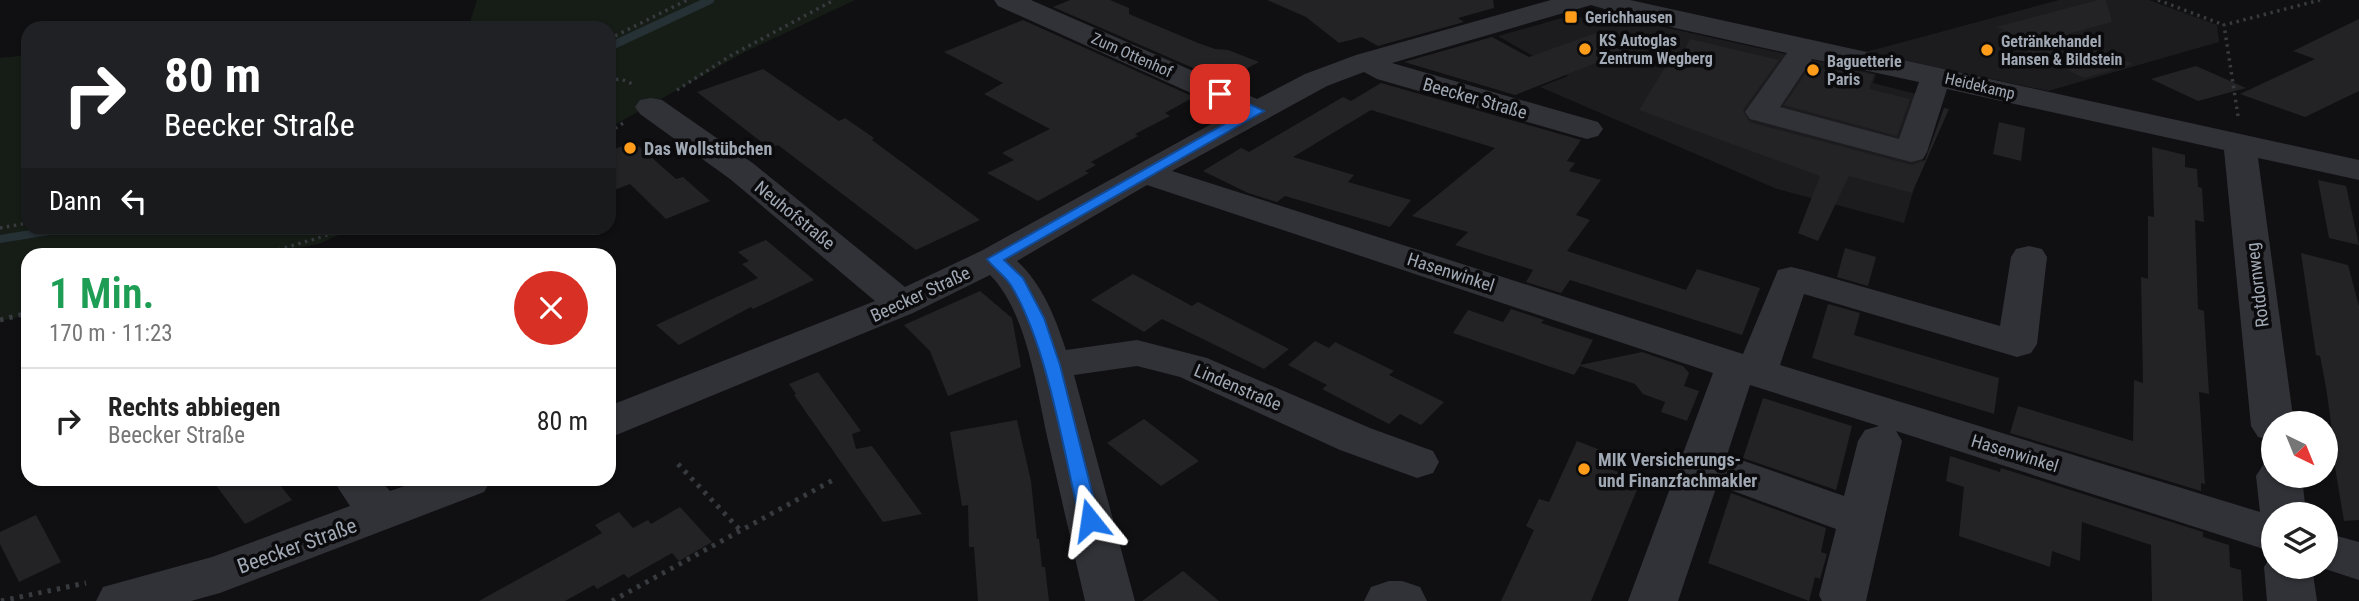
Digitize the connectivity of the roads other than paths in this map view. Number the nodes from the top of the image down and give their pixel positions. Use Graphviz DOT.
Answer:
graph roads {
  1 [pos="1008,0"];
  2 [pos="1581,0"];
  3 [pos="1601,0"];
  4 [pos="1805,48"];
  5 [pos="1366,61"];
  6 [pos="1936,77"];
  7 [pos="651,107"];
  8 [pos="1257,111"];
  9 [pos="1587,129"];
  10 [pos="2240,144"];
  11 [pos="2359,170"];
  12 [pos="1166,184"];
  13 [pos="2029,257"];
  14 [pos="1019,270"];
  15 [pos="899,304"];
  16 [pos="1051,365"];
  17 [pos="1746,369"];
  18 [pos="2271,411"];
  19 [pos="616,420"];
  20 [pos="1880,441"];
  21 [pos="1417,462"];
  22 [pos="1702,463"];
  23 [pos="433,486"];
  24 [pos="369,497"];
  25 [pos="1860,519"];
  26 [pos="2261,530"];
  27 [pos="2338,555"];
  28 [pos="2359,561"];
  29 [pos="2289,579"];
  30 [pos="1844,595"];
  31 [pos="121,601"];
  32 [pos="1110,601"];
  33 [pos="1389,601"];
  34 [pos="1402,601"];
  35 [pos="1653,601"];
  36 [pos="2292,601"];
  1 -- 8 [label="street, Zum Ottenhof"];
  2 -- 5 [label="street, Beecker Straße"];
  3 -- 4 [label="street, Heidekamp"];
  4 -- 6 [label="street, Heidekamp"];
  4 -- 6 [label="street"];
  5 -- 8 [label="street, Beecker Straße"];
  5 -- 9 [label="street, Beecker Straße"];
  6 -- 10 [label="street, Heidekamp"];
  7 -- 15 [label="street, Neuhofstraße"];
  8 -- 12 [label="street, Beecker Straße"];
  10 -- 11 [label="street, Heidekamp"];
  10 -- 18 [label="street, Rotdornweg"];
  12 -- 14 [label="street, Beecker Straße"];
  12 -- 17 [label="street, Hasenwinkel"];
  13 -- 17 [label="street"];
  14 -- 15 [label="street, Beecker Straße"];
  14 -- 16 [label="street"];
  15 -- 19 [label="street, Beecker Straße"];
  16 -- 21 [label="street, Lindenstraße"];
  16 -- 32 [label="street"];
  17 -- 22 [label="street"];
  17 -- 26 [label="street, Hasenwinkel"];
  20 -- 25 [label="street"];
  22 -- 25 [label="street"];
  22 -- 35 [label="street"];
  23 -- 24 [label="street, Beecker Straße"];
  24 -- 31 [label="street, Beecker Straße"];
  25 -- 30 [label="street"];
  27 -- 28 [label="street"];
  29 -- 36 [label="street"];
  33 -- 34 [label="street"];
}
